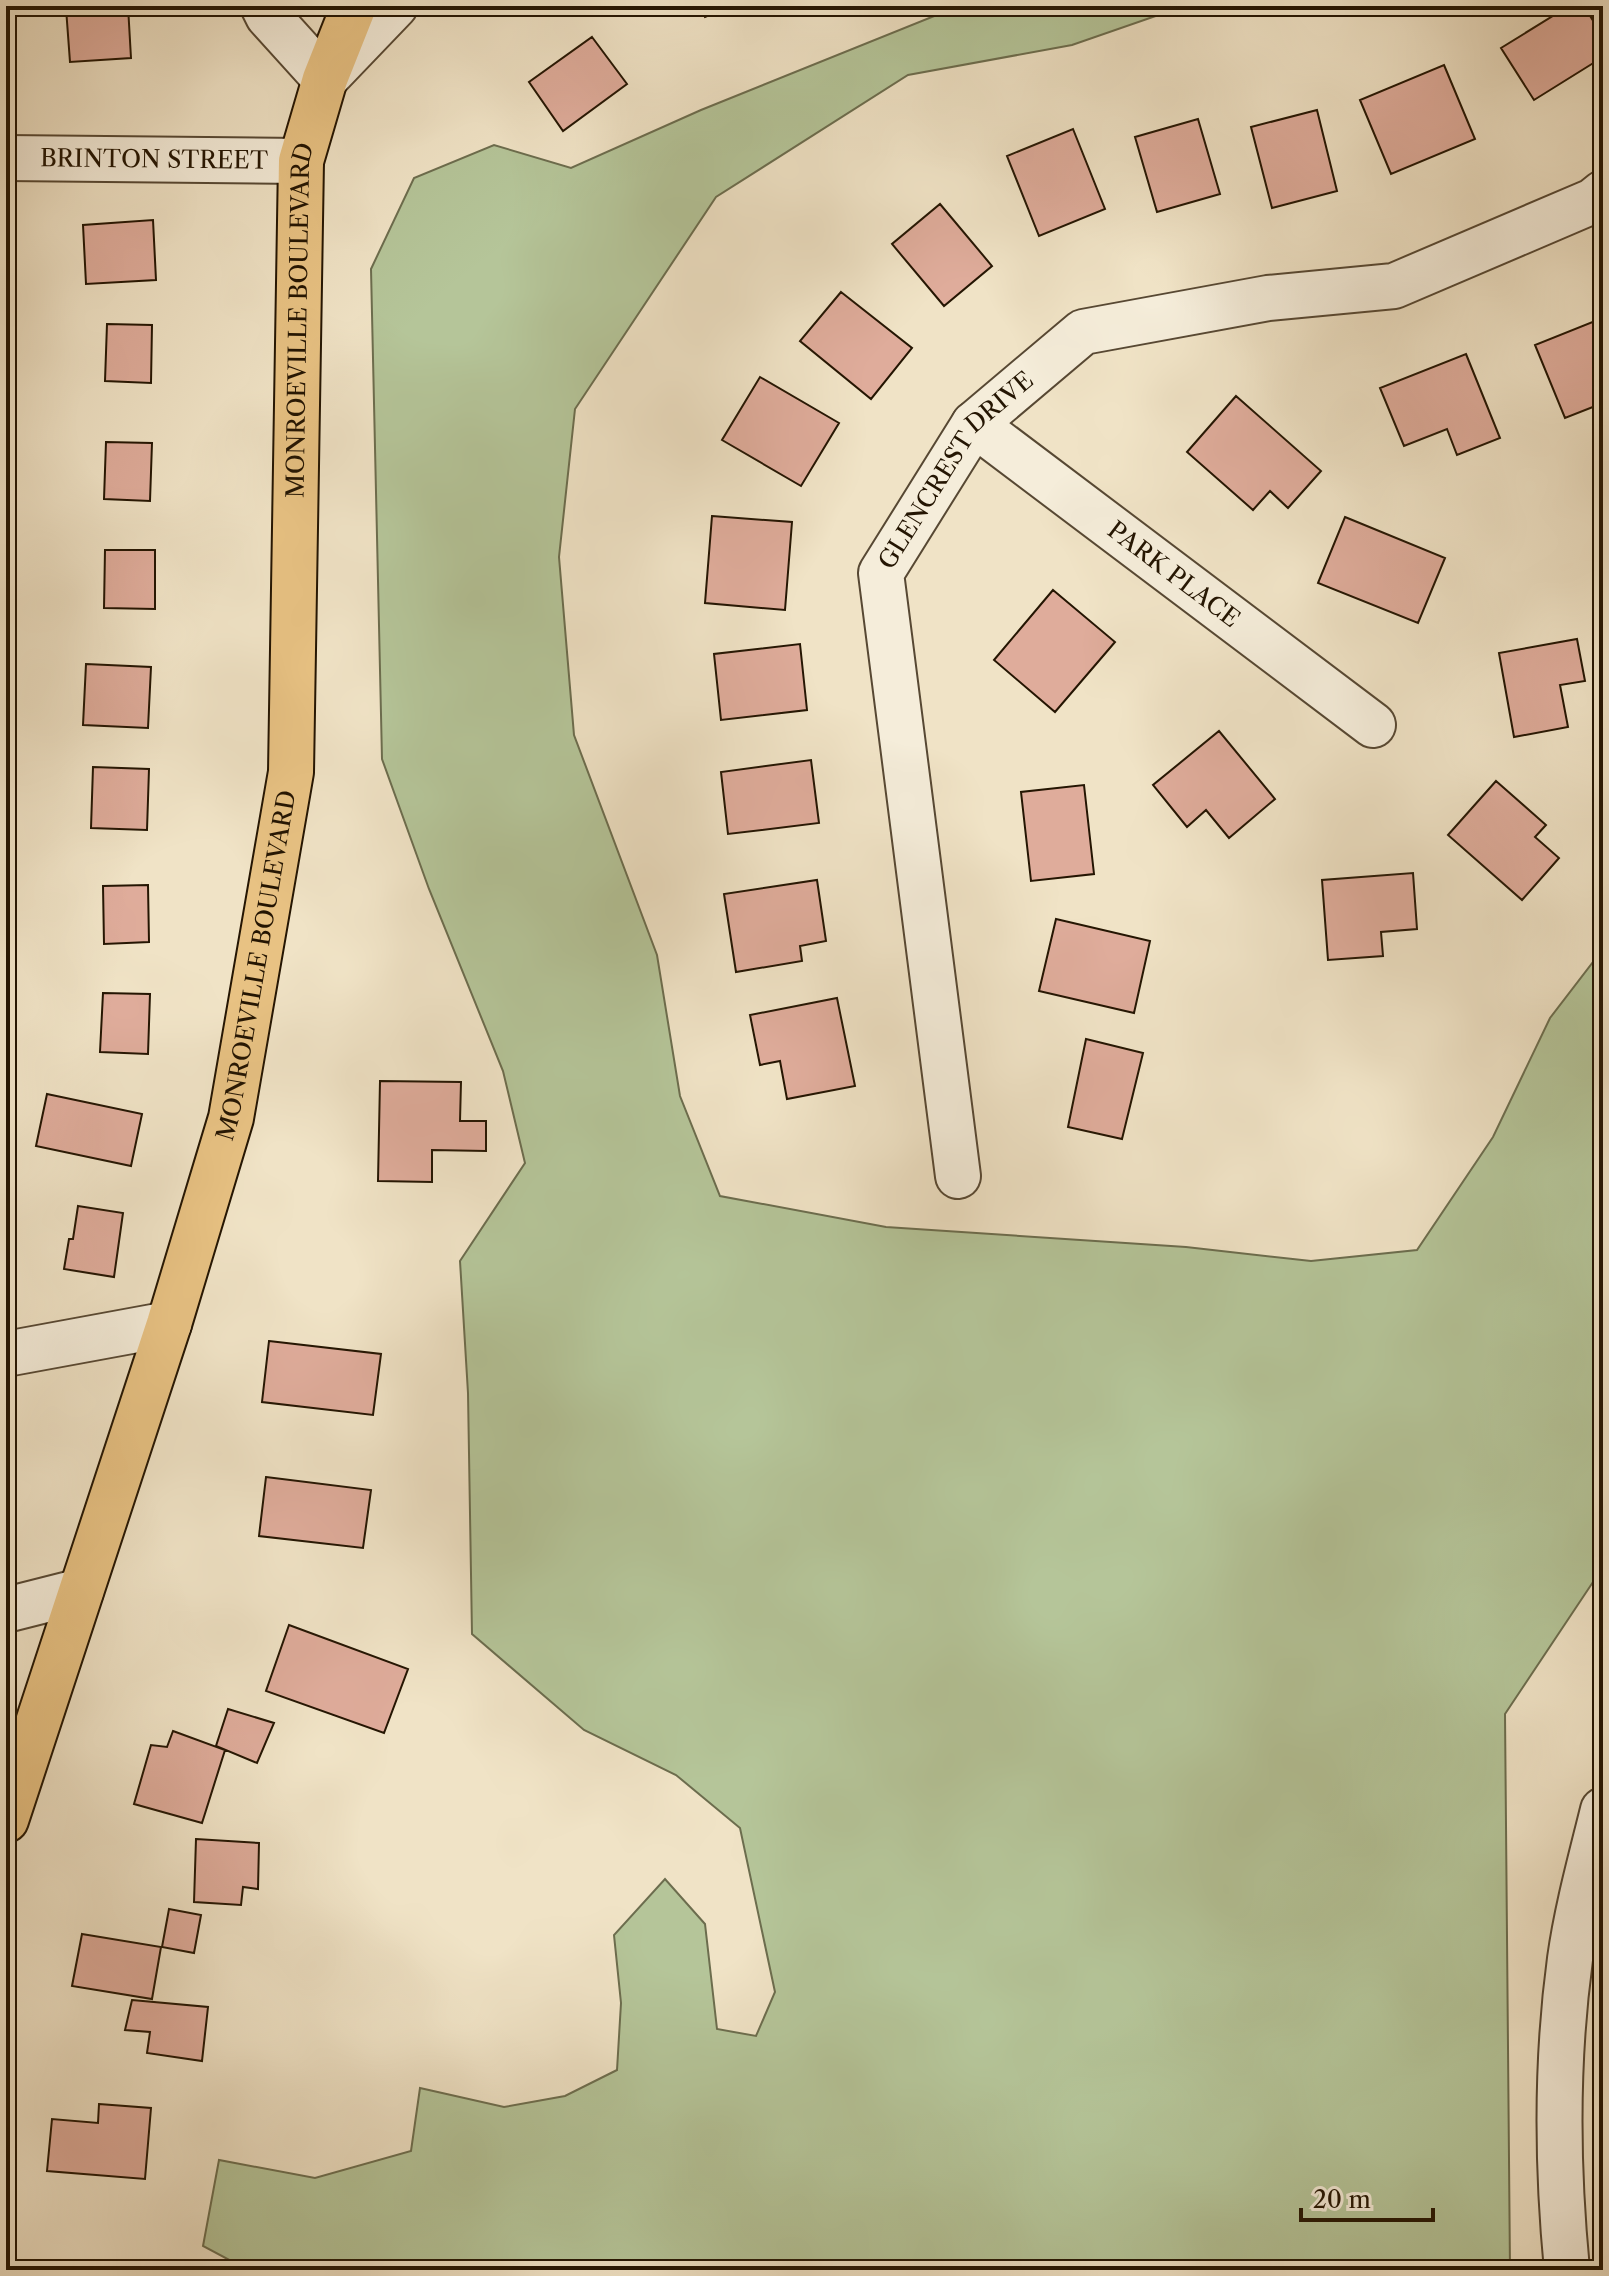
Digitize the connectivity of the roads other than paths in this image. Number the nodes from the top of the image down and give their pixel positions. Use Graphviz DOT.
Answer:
graph roads {
  1 [pos="263,6"];
  2 [pos="354,6"];
  3 [pos="395,6"];
  4 [pos="325,79"];
  5 [pos="6,158"];
  6 [pos="301,161"];
  7 [pos="1603,193"];
  8 [pos="974,424"];
  9 [pos="1373,725"];
  10 [pos="958,1176"];
  11 [pos="169,1324"];
  12 [pos="6,1354"];
  13 [pos="81,1591"];
  14 [pos="6,1610"];
  15 [pos="1603,1810"];
  16 [pos="6,1820"];
  17 [pos="1567,2270"];
  1 -- 4 [label="street"];
  2 -- 4 [label="main road, MONROEVILLE BOULEVARD"];
  3 -- 4 [label="street"];
  4 -- 6 [label="main road, MONROEVILLE BOULEVARD"];
  5 -- 6 [label="street, BRINTON STREET"];
  6 -- 11 [label="main road, MONROEVILLE BOULEVARD"];
  7 -- 8 [label="street, GLENCREST DRIVE"];
  8 -- 9 [label="street, PARK PLACE"];
  8 -- 10 [label="street, GLENCREST DRIVE"];
  11 -- 12 [label="street"];
  11 -- 13 [label="main road, MONROEVILLE BOULEVARD"];
  13 -- 14 [label="street"];
  13 -- 16 [label="main road, MONROEVILLE BOULEVARD"];
  15 -- 17 [label="street"];
}
